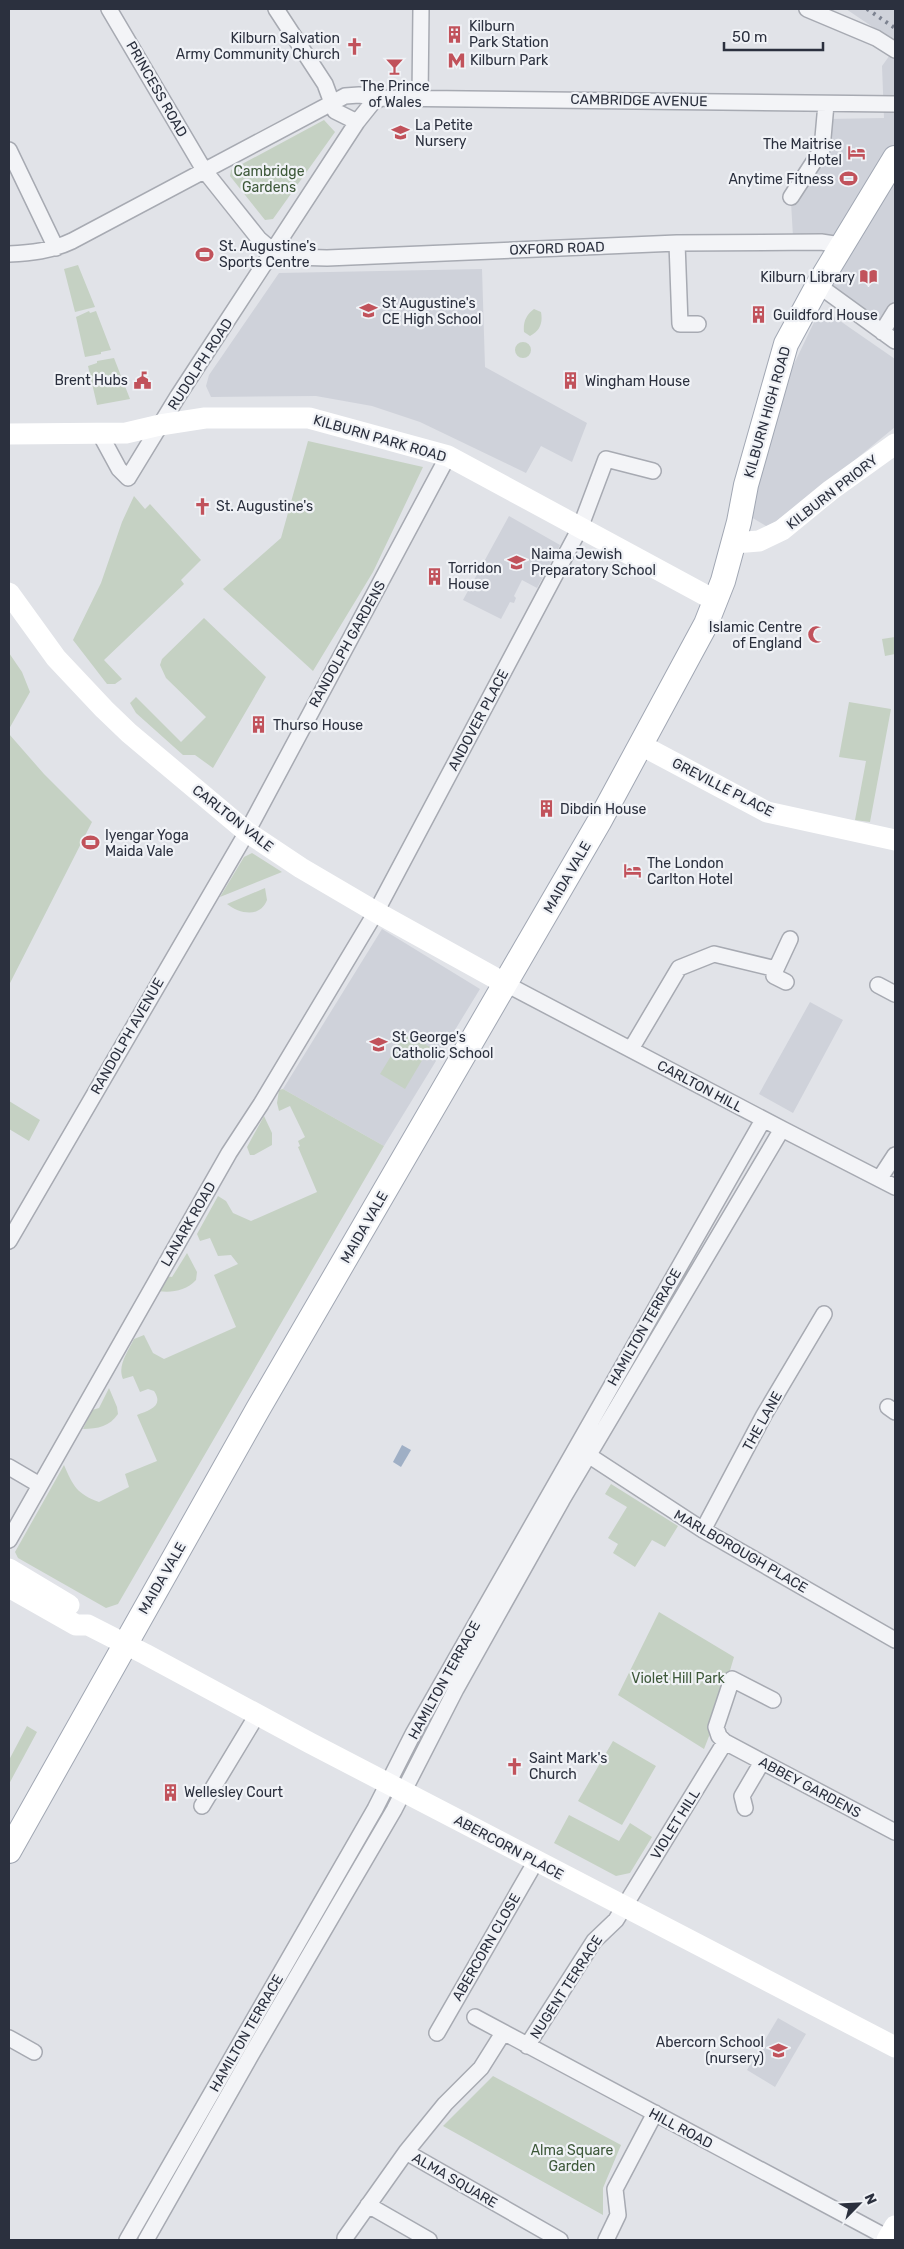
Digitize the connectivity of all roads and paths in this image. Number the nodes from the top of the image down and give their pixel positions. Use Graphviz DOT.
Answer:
graph roads {
  1 [pos="110,9"];
  2 [pos="276,9"];
  3 [pos="421,9"];
  4 [pos="807,9"];
  5 [pos="895,50"];
  6 [pos="382,98"];
  7 [pos="420,98"];
  8 [pos="332,102"];
  9 [pos="826,104"];
  10 [pos="895,104"];
  11 [pos="357,122"];
  12 [pos="9,150"];
  13 [pos="895,158"];
  14 [pos="204,170"];
  15 [pos="791,197"];
  16 [pos="677,243"];
  17 [pos="841,245"];
  18 [pos="56,248"];
  19 [pos="274,251"];
  20 [pos="9,254"];
  21 [pos="818,285"];
  22 [pos="895,311"];
  23 [pos="698,324"];
  24 [pos="882,332"];
  25 [pos="895,342"];
  26 [pos="160,425"];
  27 [pos="9,434"];
  28 [pos="100,434"];
  29 [pos="895,444"];
  30 [pos="448,456"];
  31 [pos="653,471"];
  32 [pos="580,528"];
  33 [pos="737,532"];
  34 [pos="9,593"];
  35 [pos="716,601"];
  36 [pos="641,745"];
  37 [pos="247,832"];
  38 [pos="895,840"];
  39 [pos="376,912"];
  40 [pos="790,939"];
  41 [pos="776,969"];
  42 [pos="786,982"];
  43 [pos="506,984"];
  44 [pos="878,985"];
  45 [pos="895,994"];
  46 [pos="631,1049"];
  47 [pos="763,1120"];
  48 [pos="782,1129"];
  49 [pos="895,1155"];
  50 [pos="880,1178"];
  51 [pos="895,1186"];
  52 [pos="9,1241"];
  53 [pos="824,1314"];
  54 [pos="583,1452"];
  55 [pos="9,1467"];
  56 [pos="38,1484"];
  57 [pos="703,1530"];
  58 [pos="9,1540"];
  59 [pos="9,1569"];
  60 [pos="9,1587"];
  61 [pos="88,1625"];
  62 [pos="895,1640"];
  63 [pos="125,1644"];
  64 [pos="773,1700"];
  65 [pos="257,1715"];
  66 [pos="724,1742"];
  67 [pos="762,1762"];
  68 [pos="396,1787"];
  69 [pos="202,1806"];
  70 [pos="745,1808"];
  71 [pos="895,1832"];
  72 [pos="9,1851"];
  73 [pos="536,1861"];
  74 [pos="624,1906"];
  75 [pos="475,2017"];
  76 [pos="438,2033"];
  77 [pos="503,2033"];
  78 [pos="9,2038"];
  79 [pos="527,2046"];
  80 [pos="895,2047"];
  81 [pos="34,2052"];
  82 [pos="655,2113"];
  83 [pos="406,2152"];
  84 [pos="368,2205"];
  85 [pos="890,2235"];
  86 [pos="344,2238"];
  87 [pos="127,2240"];
  88 [pos="146,2240"];
  89 [pos="429,2240"];
  90 [pos="560,2240"];
  91 [pos="606,2240"];
  1 -- 14 [label="street, PRINCESS ROAD"];
  2 -- 8 [label="street"];
  3 -- 7 [label="street"];
  4 -- 5 [label="street"];
  6 -- 7 [label="street, CAMBRIDGE AVENUE"];
  6 -- 8 [label="street"];
  6 -- 11 [label="street"];
  7 -- 9 [label="street, CAMBRIDGE AVENUE"];
  8 -- 11 [label="street"];
  8 -- 14 [label="street"];
  9 -- 10 [label="street, CAMBRIDGE AVENUE"];
  9 -- 15 [label="street"];
  11 -- 19 [label="street"];
  12 -- 18 [label="street"];
  13 -- 17 [label="main road, KILBURN HIGH ROAD"];
  14 -- 18 [label="street"];
  14 -- 19 [label="street"];
  16 -- 17 [label="street, OXFORD ROAD"];
  16 -- 19 [label="street, OXFORD ROAD"];
  16 -- 23 [label="street"];
  17 -- 21 [label="main road, KILBURN HIGH ROAD"];
  18 -- 20 [label="street"];
  19 -- 26 [label="street, RUDOLPH ROAD"];
  21 -- 24 [label="street"];
  21 -- 33 [label="main road, KILBURN HIGH ROAD"];
  22 -- 24 [label="street"];
  24 -- 25 [label="street"];
  26 -- 28 [label="street, KILBURN PARK ROAD"];
  26 -- 28 [label="street, RUDOLPH ROAD"];
  26 -- 30 [label="street, KILBURN PARK ROAD"];
  27 -- 28 [label="street, KILBURN PARK ROAD"];
  29 -- 33 [label="street, KILBURN PRIORY"];
  30 -- 32 [label="street, KILBURN PARK ROAD"];
  30 -- 37 [label="street, RANDOLPH GARDENS"];
  31 -- 32 [label="street, ANDOVER PLACE"];
  32 -- 35 [label="street, KILBURN PARK ROAD"];
  32 -- 39 [label="street, ANDOVER PLACE"];
  33 -- 35 [label="main road, KILBURN HIGH ROAD"];
  34 -- 37 [label="street, CARLTON VALE"];
  35 -- 36 [label="main road, MAIDA VALE"];
  36 -- 38 [label="street, GREVILLE PLACE"];
  36 -- 43 [label="main road, MAIDA VALE"];
  37 -- 39 [label="street, CARLTON VALE"];
  37 -- 52 [label="street, RANDOLPH AVENUE"];
  39 -- 43 [label="street, CARLTON VALE"];
  39 -- 56 [label="street, LANARK ROAD"];
  40 -- 41 [label="street"];
  41 -- 42 [label="street"];
  41 -- 46 [label="street"];
  43 -- 46 [label="street, CARLTON HILL"];
  43 -- 63 [label="main road, MAIDA VALE"];
  44 -- 45 [label="street"];
  46 -- 47 [label="street, CARLTON HILL"];
  47 -- 48 [label="street, CARLTON HILL"];
  47 -- 54 [label="street, HAMILTON TERRACE"];
  48 -- 50 [label="street, CARLTON HILL"];
  48 -- 54 [label="street, HAMILTON TERRACE"];
  49 -- 50 [label="street"];
  50 -- 51 [label="street, CARLTON HILL"];
  53 -- 57 [label="street, THE LANE"];
  54 -- 57 [label="street, MARLBOROUGH PLACE"];
  54 -- 68 [label="street, HAMILTON TERRACE"];
  55 -- 56 [label="street"];
  56 -- 58 [label="street, LANARK ROAD"];
  57 -- 62 [label="street, MARLBOROUGH PLACE"];
  59 -- 61 [label="street"];
  60 -- 61 [label="street"];
  61 -- 63 [label="street, ABERCORN PLACE"];
  63 -- 65 [label="street, ABERCORN PLACE"];
  63 -- 72 [label="main road, MAIDA VALE"];
  64 -- 66 [label="street"];
  65 -- 68 [label="street, ABERCORN PLACE"];
  65 -- 69 [label="street"];
  66 -- 67 [label="street, ABBEY GARDENS"];
  66 -- 74 [label="street, VIOLET HILL"];
  67 -- 70 [label="street"];
  67 -- 71 [label="street, ABBEY GARDENS"];
  68 -- 73 [label="street, ABERCORN PLACE"];
  68 -- 87 [label="street, HAMILTON TERRACE"];
  68 -- 88 [label="street, HAMILTON TERRACE"];
  73 -- 74 [label="street, ABERCORN PLACE"];
  73 -- 76 [label="street, ABERCORN CLOSE"];
  74 -- 79 [label="street, NUGENT TERRACE"];
  74 -- 80 [label="street, ABERCORN PLACE"];
  75 -- 77 [label="street, HILL ROAD"];
  77 -- 79 [label="street, HILL ROAD"];
  77 -- 83 [label="street, ALMA SQUARE"];
  78 -- 81 [label="street"];
  79 -- 82 [label="street, HILL ROAD"];
  82 -- 85 [label="street, HILL ROAD"];
  82 -- 91 [label="street"];
  83 -- 84 [label="street"];
  83 -- 90 [label="street, ALMA SQUARE"];
  84 -- 86 [label="street"];
  84 -- 89 [label="street"];
}
